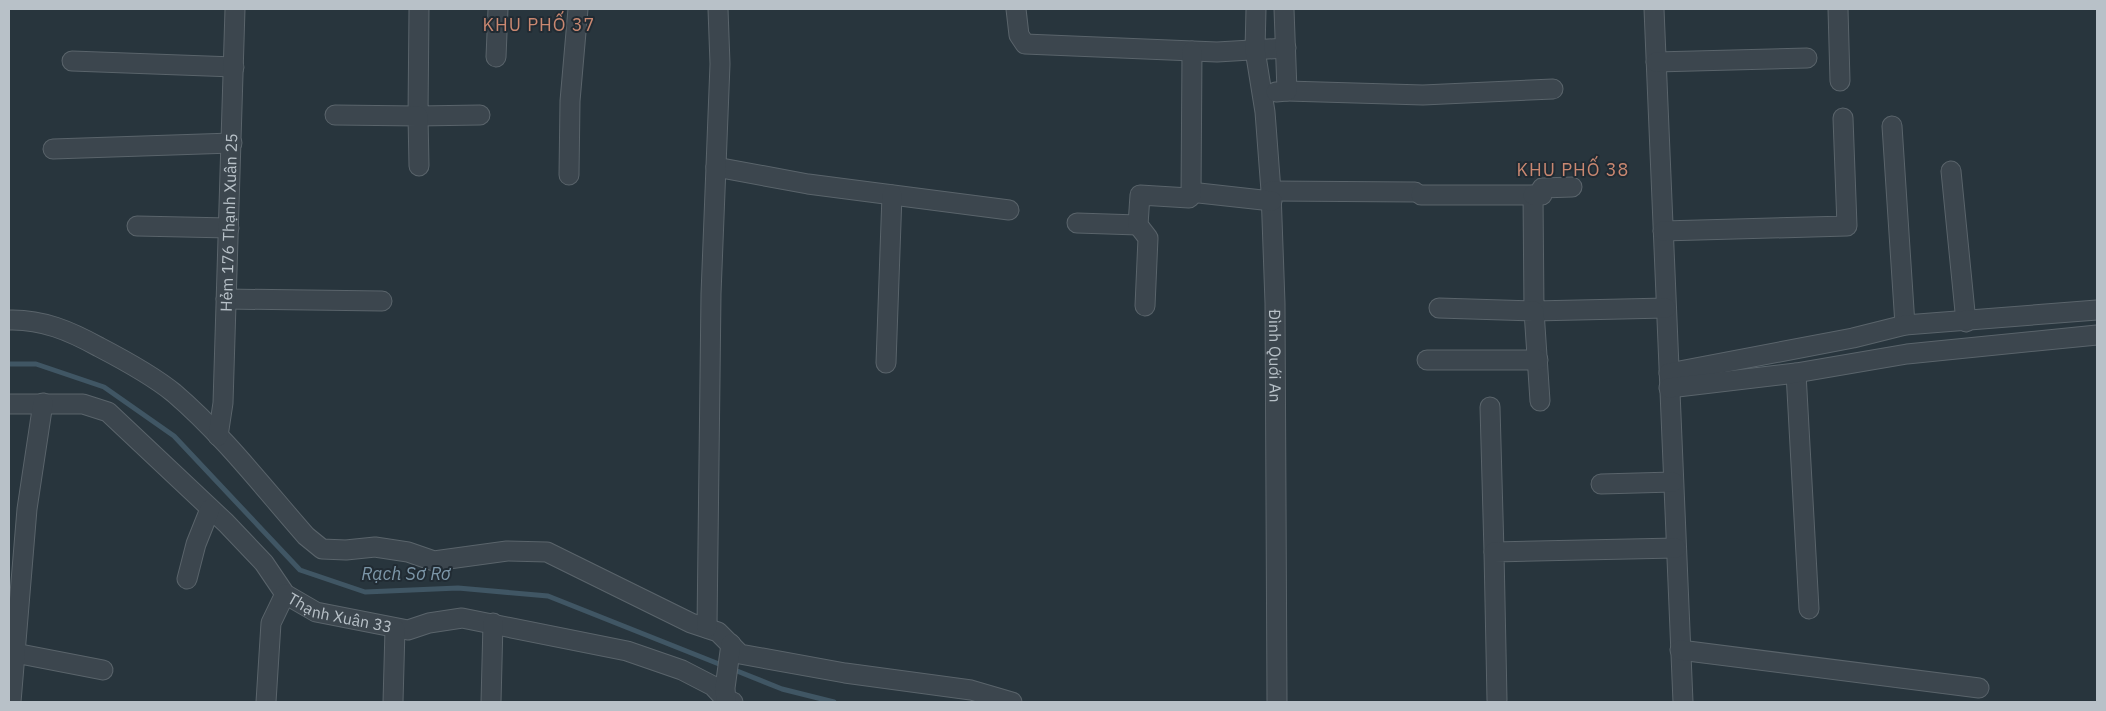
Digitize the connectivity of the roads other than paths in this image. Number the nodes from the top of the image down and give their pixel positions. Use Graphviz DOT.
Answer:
graph roads {
  1 [pos="236,9"];
  2 [pos="419,9"];
  3 [pos="498,9"];
  4 [pos="578,9"];
  5 [pos="718,9"];
  6 [pos="1016,9"];
  7 [pos="1256,9"];
  8 [pos="1284,9"];
  9 [pos="1654,9"];
  10 [pos="1838,9"];
  11 [pos="1286,48"];
  12 [pos="1255,50"];
  13 [pos="1192,51"];
  14 [pos="496,57"];
  15 [pos="1807,58"];
  16 [pos="72,61"];
  17 [pos="1656,62"];
  18 [pos="234,68"];
  19 [pos="1840,81"];
  20 [pos="1553,88"];
  21 [pos="1287,91"];
  22 [pos="1262,92"];
  23 [pos="335,115"];
  24 [pos="480,115"];
  25 [pos="418,116"];
  26 [pos="1843,118"];
  27 [pos="1892,126"];
  28 [pos="232,143"];
  29 [pos="53,149"];
  30 [pos="419,166"];
  31 [pos="716,167"];
  32 [pos="1951,171"];
  33 [pos="569,175"];
  34 [pos="1572,187"];
  35 [pos="1199,193"];
  36 [pos="892,195"];
  37 [pos="1533,195"];
  38 [pos="1272,196"];
  39 [pos="1008,210"];
  40 [pos="1077,223"];
  41 [pos="1138,225"];
  42 [pos="137,226"];
  43 [pos="229,228"];
  44 [pos="1663,231"];
  45 [pos="226,299"];
  46 [pos="382,301"];
  47 [pos="1145,306"];
  48 [pos="1439,308"];
  49 [pos="1666,308"];
  50 [pos="2097,310"];
  51 [pos="1534,311"];
  52 [pos="9,320"];
  53 [pos="1966,322"];
  54 [pos="1905,325"];
  55 [pos="2097,336"];
  56 [pos="1427,360"];
  57 [pos="1538,360"];
  58 [pos="886,363"];
  59 [pos="1796,373"];
  60 [pos="1669,381"];
  61 [pos="1540,402"];
  62 [pos="43,403"];
  63 [pos="9,404"];
  64 [pos="1490,407"];
  65 [pos="218,436"];
  66 [pos="1673,482"];
  67 [pos="1602,484"];
  68 [pos="210,508"];
  69 [pos="1676,548"];
  70 [pos="1494,552"];
  71 [pos="187,578"];
  72 [pos="285,594"];
  73 [pos="1809,609"];
  74 [pos="493,623"];
  75 [pos="707,628"];
  76 [pos="395,629"];
  77 [pos="729,649"];
  78 [pos="1680,650"];
  79 [pos="15,652"];
  80 [pos="103,670"];
  81 [pos="1979,688"];
  82 [pos="727,698"];
  83 [pos="1497,700"];
  84 [pos="11,702"];
  85 [pos="266,702"];
  86 [pos="393,702"];
  87 [pos="491,702"];
  88 [pos="1012,702"];
  89 [pos="1277,702"];
  90 [pos="1683,702"];
  1 -- 18 [label="street, Hẻm 176 Thạnh Xuân 25"];
  2 -- 25 [label="street"];
  3 -- 14 [label="street"];
  4 -- 33 [label="street"];
  5 -- 31 [label="street"];
  6 -- 13 [label="street"];
  7 -- 12 [label="street, Đình Quới An"];
  8 -- 11 [label="street"];
  9 -- 17 [label="street"];
  10 -- 19 [label="street"];
  11 -- 12 [label="street"];
  11 -- 21 [label="street"];
  12 -- 13 [label="street"];
  12 -- 22 [label="street, Đình Quới An"];
  13 -- 41 [label="street"];
  15 -- 17 [label="street"];
  16 -- 18 [label="street"];
  17 -- 44 [label="street"];
  18 -- 28 [label="street, Hẻm 176 Thạnh Xuân 25"];
  20 -- 21 [label="street"];
  21 -- 22 [label="street"];
  22 -- 38 [label="street, Đình Quới An"];
  23 -- 25 [label="street"];
  24 -- 25 [label="street"];
  25 -- 30 [label="street"];
  26 -- 44 [label="street"];
  27 -- 54 [label="street"];
  28 -- 29 [label="street"];
  28 -- 43 [label="street, Hẻm 176 Thạnh Xuân 25"];
  31 -- 36 [label="street"];
  31 -- 75 [label="street"];
  32 -- 53 [label="street"];
  34 -- 37 [label="street"];
  35 -- 38 [label="street"];
  36 -- 39 [label="street"];
  36 -- 58 [label="street"];
  37 -- 38 [label="street"];
  37 -- 51 [label="street"];
  38 -- 89 [label="street, Đình Quới An"];
  40 -- 41 [label="street"];
  41 -- 47 [label="street"];
  42 -- 43 [label="street"];
  43 -- 45 [label="street, Hẻm 176 Thạnh Xuân 25"];
  44 -- 49 [label="street"];
  45 -- 46 [label="street"];
  45 -- 65 [label="street, Hẻm 176 Thạnh Xuân 25"];
  48 -- 51 [label="street"];
  49 -- 51 [label="street"];
  49 -- 60 [label="street"];
  50 -- 53 [label="street"];
  51 -- 57 [label="street"];
  52 -- 65 [label="street"];
  53 -- 54 [label="street"];
  54 -- 60 [label="street"];
  55 -- 59 [label="street"];
  56 -- 57 [label="street"];
  57 -- 61 [label="street"];
  59 -- 60 [label="street"];
  59 -- 73 [label="street"];
  60 -- 66 [label="street"];
  62 -- 63 [label="street, Thạnh Xuân 33"];
  62 -- 68 [label="street, Thạnh Xuân 33"];
  62 -- 79 [label="street"];
  64 -- 70 [label="street"];
  65 -- 75 [label="street"];
  66 -- 67 [label="street"];
  66 -- 69 [label="street"];
  68 -- 71 [label="street"];
  68 -- 72 [label="street, Thạnh Xuân 33"];
  69 -- 70 [label="street"];
  69 -- 78 [label="street"];
  70 -- 83 [label="street"];
  72 -- 76 [label="street, Thạnh Xuân 33"];
  72 -- 85 [label="street"];
  74 -- 76 [label="street, Thạnh Xuân 33"];
  74 -- 82 [label="street, Thạnh Xuân 33"];
  74 -- 87 [label="street"];
  75 -- 77 [label="street"];
  76 -- 86 [label="street"];
  77 -- 82 [label="street"];
  77 -- 88 [label="street"];
  78 -- 81 [label="street"];
  78 -- 90 [label="street"];
  79 -- 80 [label="street"];
  79 -- 84 [label="street"];
}
